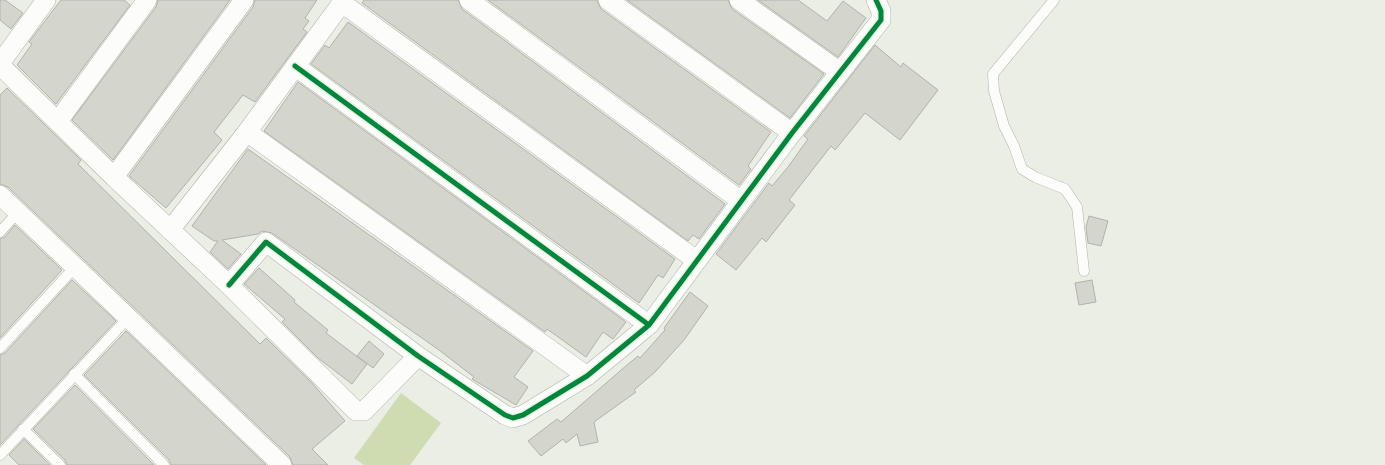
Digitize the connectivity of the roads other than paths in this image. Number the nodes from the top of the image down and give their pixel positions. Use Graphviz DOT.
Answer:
graph roads {
  1 [pos="46,0"];
  2 [pos="147,0"];
  3 [pos="244,0"];
  4 [pos="469,0"];
  5 [pos="608,0"];
  6 [pos="739,0"];
  7 [pos="876,0"];
  8 [pos="1054,0"];
  9 [pos="343,1"];
  10 [pos="296,66"];
  11 [pos="840,72"];
  12 [pos="58,120"];
  13 [pos="247,132"];
  14 [pos="792,133"];
  15 [pos="114,178"];
  16 [pos="0,195"];
  17 [pos="741,201"];
  18 [pos="18,212"];
  19 [pos="170,230"];
  20 [pos="0,232"];
  21 [pos="696,260"];
  22 [pos="75,267"];
  23 [pos="1084,271"];
  24 [pos="229,285"];
  25 [pos="128,318"];
  26 [pos="649,325"];
  27 [pos="0,348"];
  28 [pos="418,356"];
  29 [pos="74,374"];
  30 [pos="587,376"];
  31 [pos="23,429"];
  32 [pos="0,455"];
  33 [pos="60,465"];
  34 [pos="164,465"];
  35 [pos="282,465"];
  1 -- 12 [label="street"];
  2 -- 12 [label="street"];
  3 -- 15 [label="street"];
  4 -- 17 [label="street"];
  5 -- 14 [label="street"];
  6 -- 11 [label="street"];
  7 -- 11 [label="street"];
  8 -- 23 [label="lane"];
  9 -- 10 [label="street"];
  9 -- 21 [label="street"];
  10 -- 13 [label="street"];
  10 -- 26 [label="street"];
  11 -- 14 [label="street"];
  12 -- 15 [label="street"];
  13 -- 19 [label="street"];
  13 -- 30 [label="street"];
  14 -- 17 [label="street"];
  15 -- 19 [label="street"];
  16 -- 18 [label="street"];
  17 -- 21 [label="street"];
  18 -- 20 [label="lane"];
  18 -- 22 [label="street"];
  19 -- 24 [label="street"];
  21 -- 26 [label="street"];
  22 -- 25 [label="street"];
  22 -- 27 [label="lane"];
  24 -- 28 [label="street"];
  24 -- 28 [label="street"];
  25 -- 29 [label="lane"];
  25 -- 35 [label="street"];
  26 -- 30 [label="street"];
  28 -- 30 [label="street"];
  29 -- 31 [label="lane"];
  29 -- 34 [label="lane"];
  31 -- 32 [label="lane"];
  31 -- 33 [label="lane"];
}
